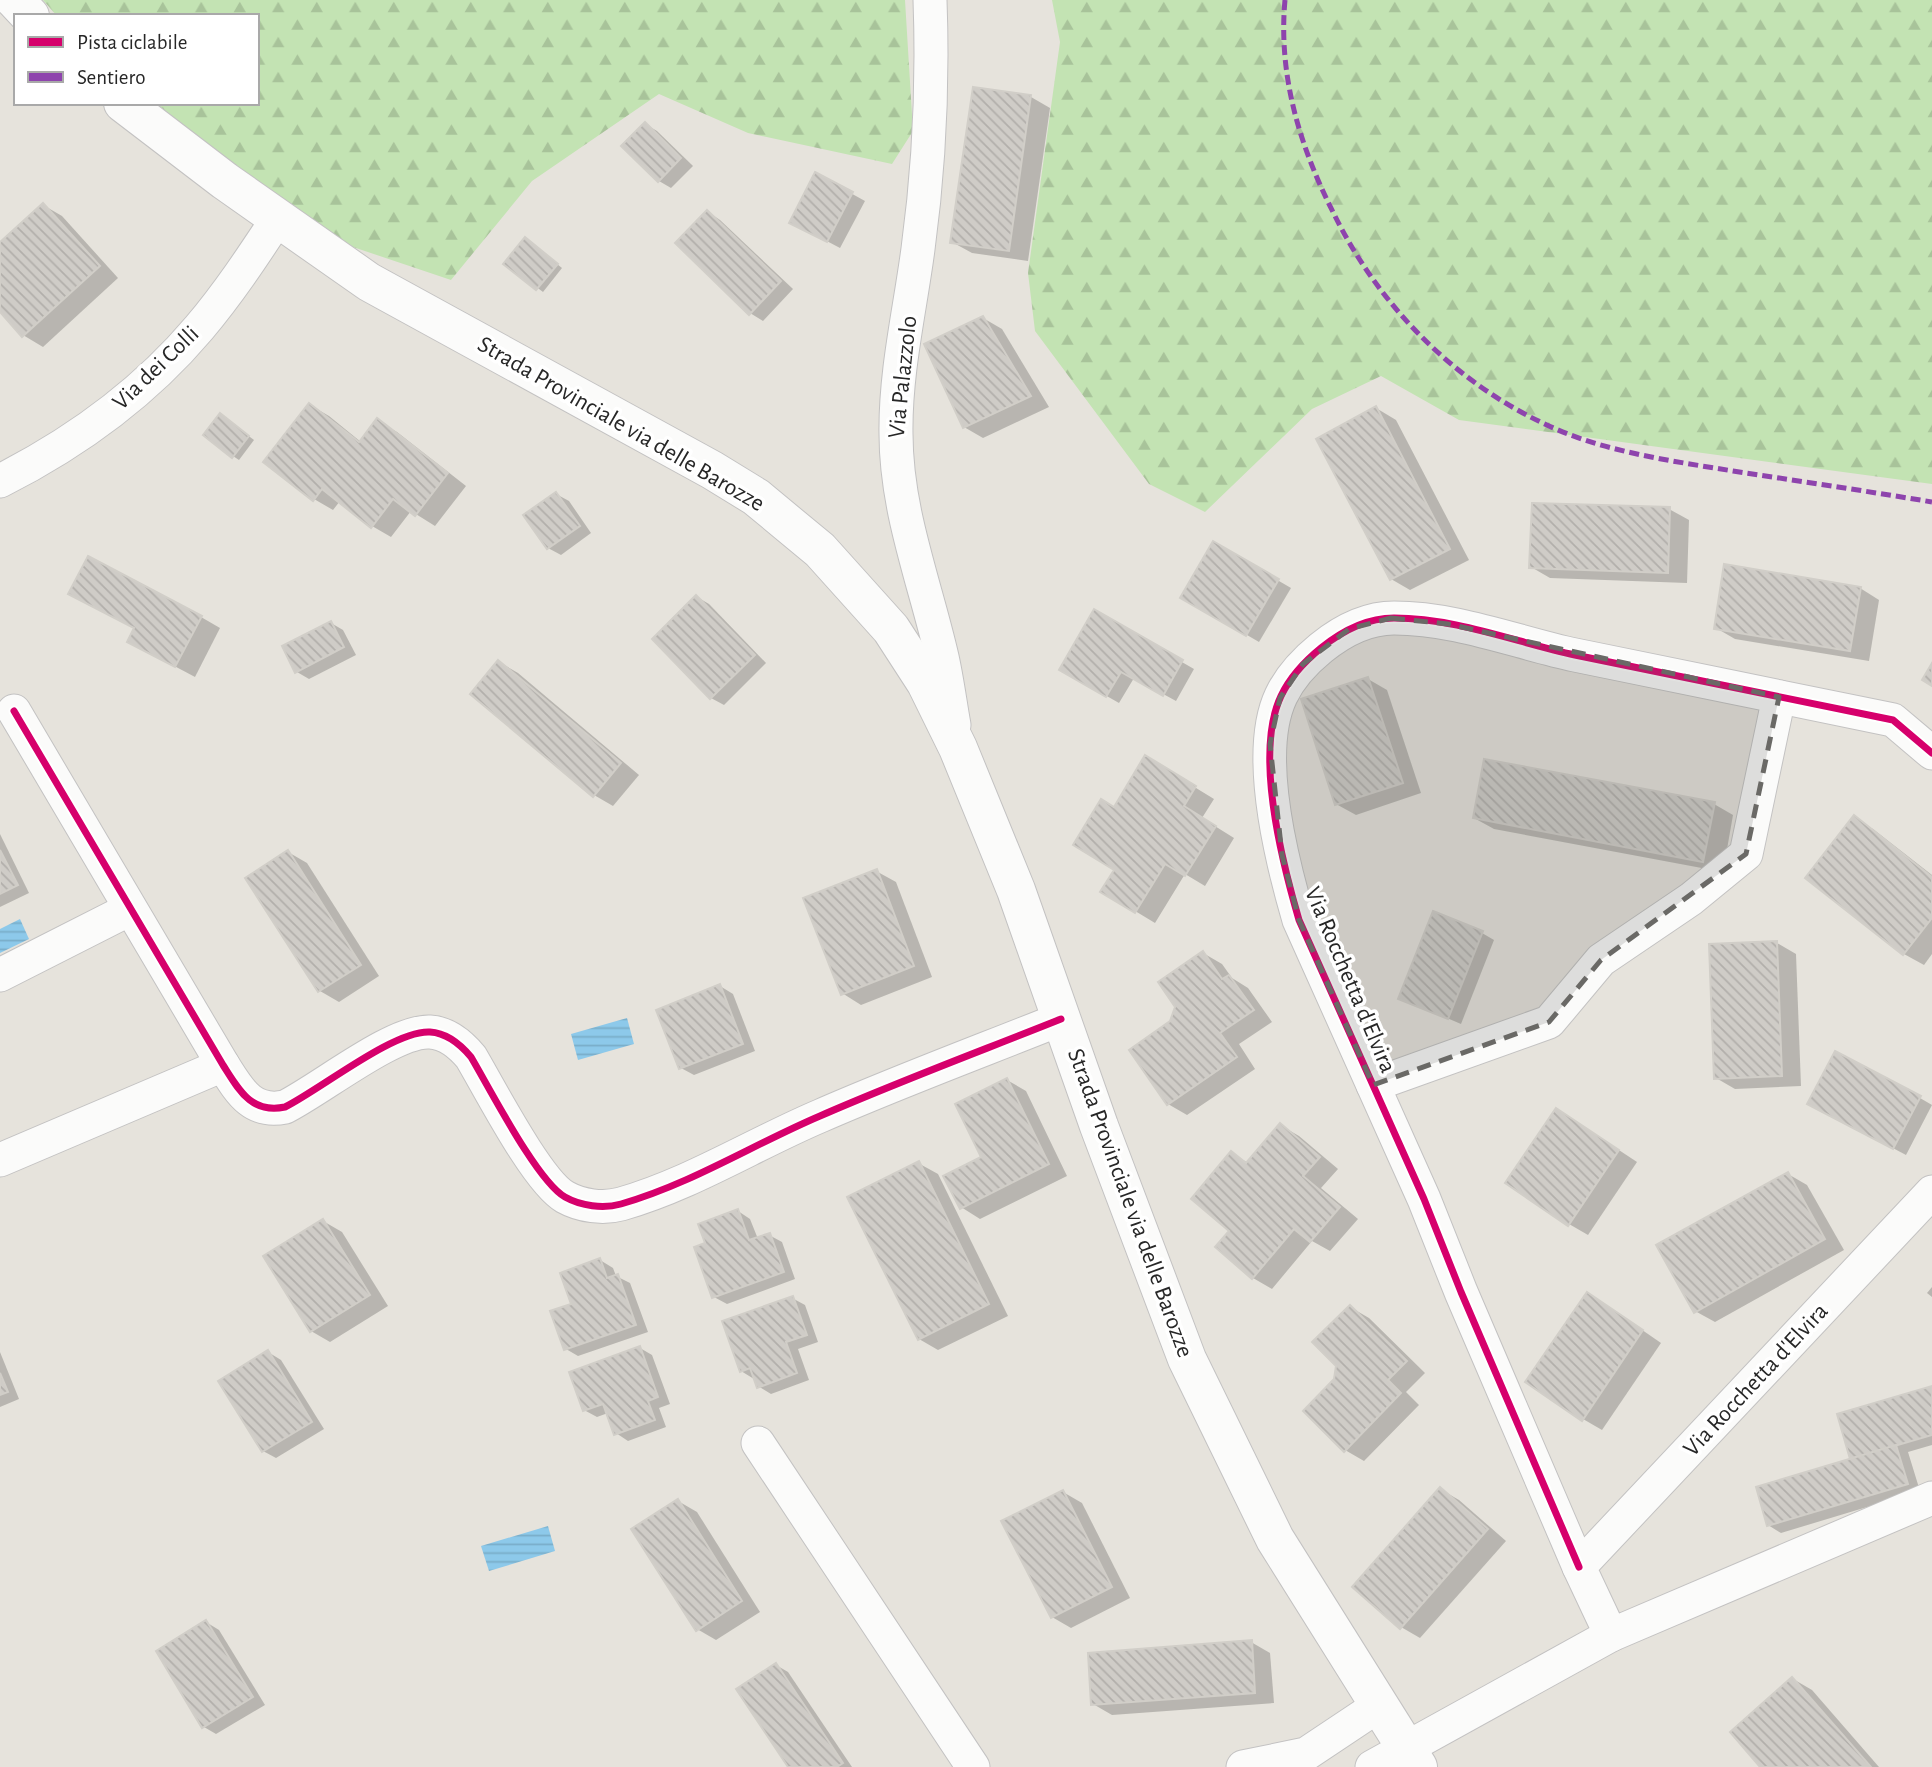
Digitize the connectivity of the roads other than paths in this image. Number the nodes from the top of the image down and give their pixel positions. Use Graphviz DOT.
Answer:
graph roads {
  1 [pos="15,0"];
  2 [pos="930,0"];
  3 [pos="28,14"];
  4 [pos="126,105"];
  5 [pos="278,218"];
  6 [pos="0,481"];
  7 [pos="1779,697"];
  8 [pos="13,726"];
  9 [pos="958,748"];
  10 [pos="1932,753"];
  11 [pos="131,909"];
  12 [pos="0,975"];
  13 [pos="1061,1019"];
  14 [pos="223,1065"];
  15 [pos="1373,1085"];
  16 [pos="0,1160"];
  17 [pos="1932,1192"];
  18 [pos="758,1443"];
  19 [pos="1932,1498"];
  20 [pos="1579,1567"];
  21 [pos="1611,1636"];
  22 [pos="1378,1706"];
  23 [pos="1398,1761"];
  24 [pos="973,1767"];
  25 [pos="1242,1767"];
  1 -- 3 [label="main road"];
  2 -- 9 [label="street, Via Palazzolo"];
  4 -- 5 [label="main road, Strada Provinciale via delle Barozze"];
  5 -- 6 [label="street, Via dei Colli"];
  5 -- 9 [label="main road, Strada Provinciale via delle Barozze"];
  7 -- 10 [label="street, Via Rocchetta d'Elvira"];
  7 -- 15 [label="street, Via Rocchetta d'Elvira"];
  7 -- 15 [label="street, Via Rocchetta d'Elvira"];
  8 -- 11 [label="street"];
  9 -- 13 [label="main road, Strada Provinciale via delle Barozze"];
  11 -- 12 [label="street"];
  11 -- 14 [label="street"];
  13 -- 14 [label="street"];
  13 -- 22 [label="main road, Strada Provinciale via delle Barozze"];
  14 -- 16 [label="street"];
  15 -- 20 [label="street, Via Rocchetta d'Elvira"];
  17 -- 20 [label="street, Via Rocchetta d'Elvira"];
  18 -- 24 [label="street"];
  19 -- 21 [label="street"];
  20 -- 21 [label="street, Via Rocchetta d'Elvira"];
  21 -- 23 [label="street"];
  22 -- 23 [label="main road, Strada Provinciale via delle Barozze"];
  22 -- 25 [label="street"];
}
